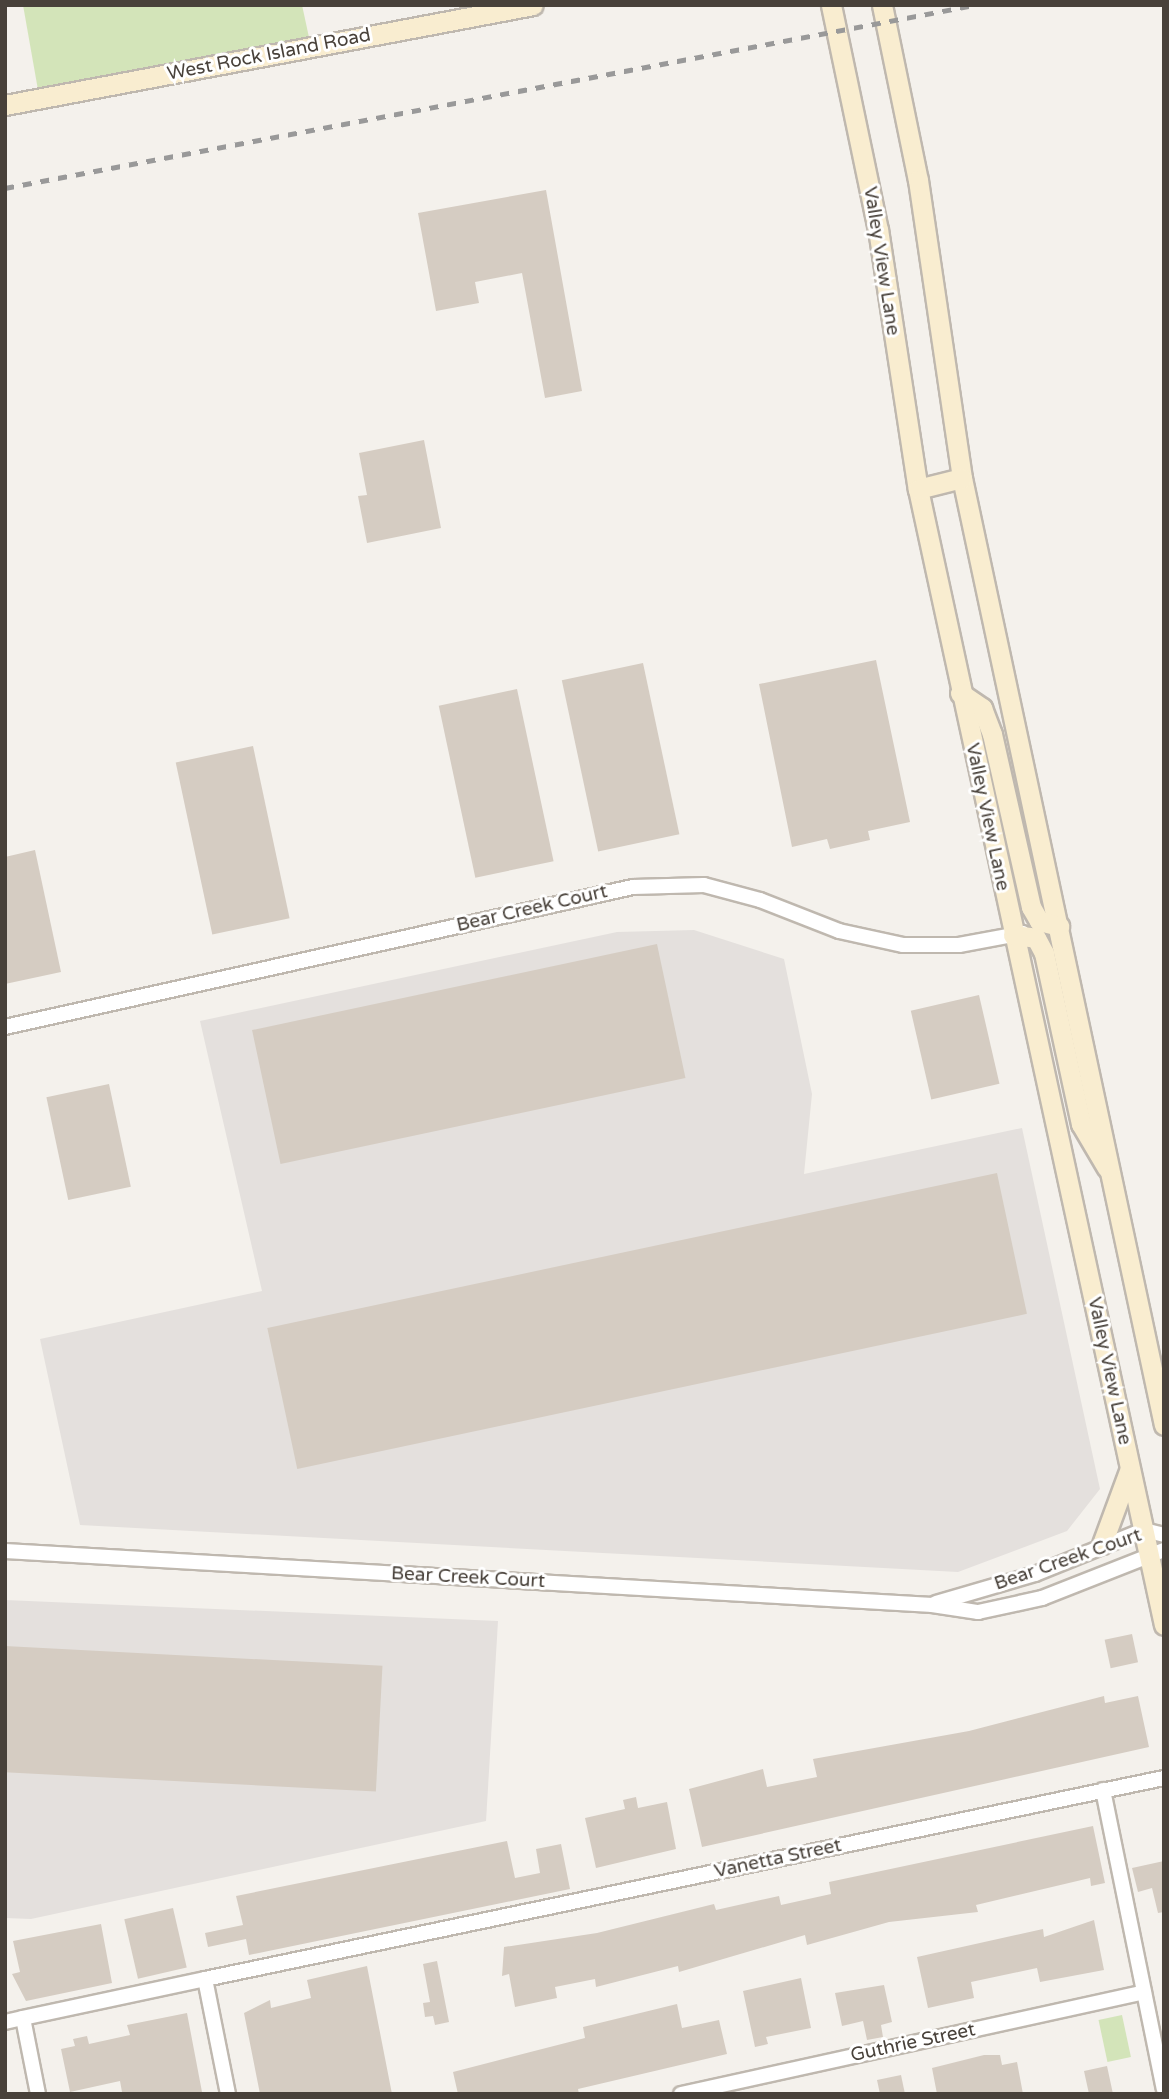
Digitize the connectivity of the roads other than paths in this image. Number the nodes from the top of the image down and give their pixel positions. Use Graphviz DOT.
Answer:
graph roads {
  1 [pos="533,5"];
  2 [pos="831,5"];
  3 [pos="881,5"];
  4 [pos="5,105"];
  5 [pos="962,478"];
  6 [pos="918,488"];
  7 [pos="960,693"];
  8 [pos="1059,926"];
  9 [pos="1013,935"];
  10 [pos="5,1027"];
  11 [pos="1110,1172"];
  12 [pos="1164,1424"];
  13 [pos="1130,1467"];
  14 [pos="1144,1531"];
  15 [pos="1164,1535"];
  16 [pos="1102,1544"];
  17 [pos="5,1551"];
  18 [pos="1159,1551"];
  19 [pos="932,1605"];
  20 [pos="1164,1625"];
  21 [pos="1164,1778"];
  22 [pos="1103,1790"];
  23 [pos="205,1979"];
  24 [pos="1144,1992"];
  25 [pos="23,2018"];
  26 [pos="5,2022"];
  27 [pos="1164,2089"];
  28 [pos="38,2094"];
  29 [pos="228,2094"];
  30 [pos="681,2094"];
  1 -- 4 [label="main road, West Rock Island Road"];
  2 -- 6 [label="main road, Valley View Lane"];
  3 -- 5 [label="main road"];
  5 -- 6 [label="main road"];
  5 -- 8 [label="main road"];
  6 -- 7 [label="main road, Valley View Lane"];
  7 -- 8 [label="main road"];
  7 -- 9 [label="main road, Valley View Lane"];
  8 -- 9 [label="street, Bear Creek Court"];
  8 -- 11 [label="main road"];
  9 -- 10 [label="street, Bear Creek Court"];
  9 -- 11 [label="main road"];
  9 -- 13 [label="main road, Valley View Lane"];
  11 -- 12 [label="main road"];
  13 -- 14 [label="main road, Valley View Lane"];
  13 -- 16 [label="main road"];
  14 -- 15 [label="street, Bear Creek Court"];
  14 -- 16 [label="street, Bear Creek Court"];
  14 -- 18 [label="main road, Valley View Lane"];
  16 -- 19 [label="street, Bear Creek Court"];
  17 -- 19 [label="street, Bear Creek Court"];
  18 -- 19 [label="street, Bear Creek Court"];
  18 -- 20 [label="main road, Valley View Lane"];
  21 -- 22 [label="street, Vanetta Street"];
  22 -- 23 [label="street, Vanetta Street"];
  22 -- 24 [label="street"];
  23 -- 25 [label="street, Vanetta Street"];
  23 -- 29 [label="street"];
  24 -- 27 [label="street"];
  24 -- 30 [label="street, Guthrie Street"];
  25 -- 26 [label="street, Vanetta Street"];
  25 -- 28 [label="street"];
}
